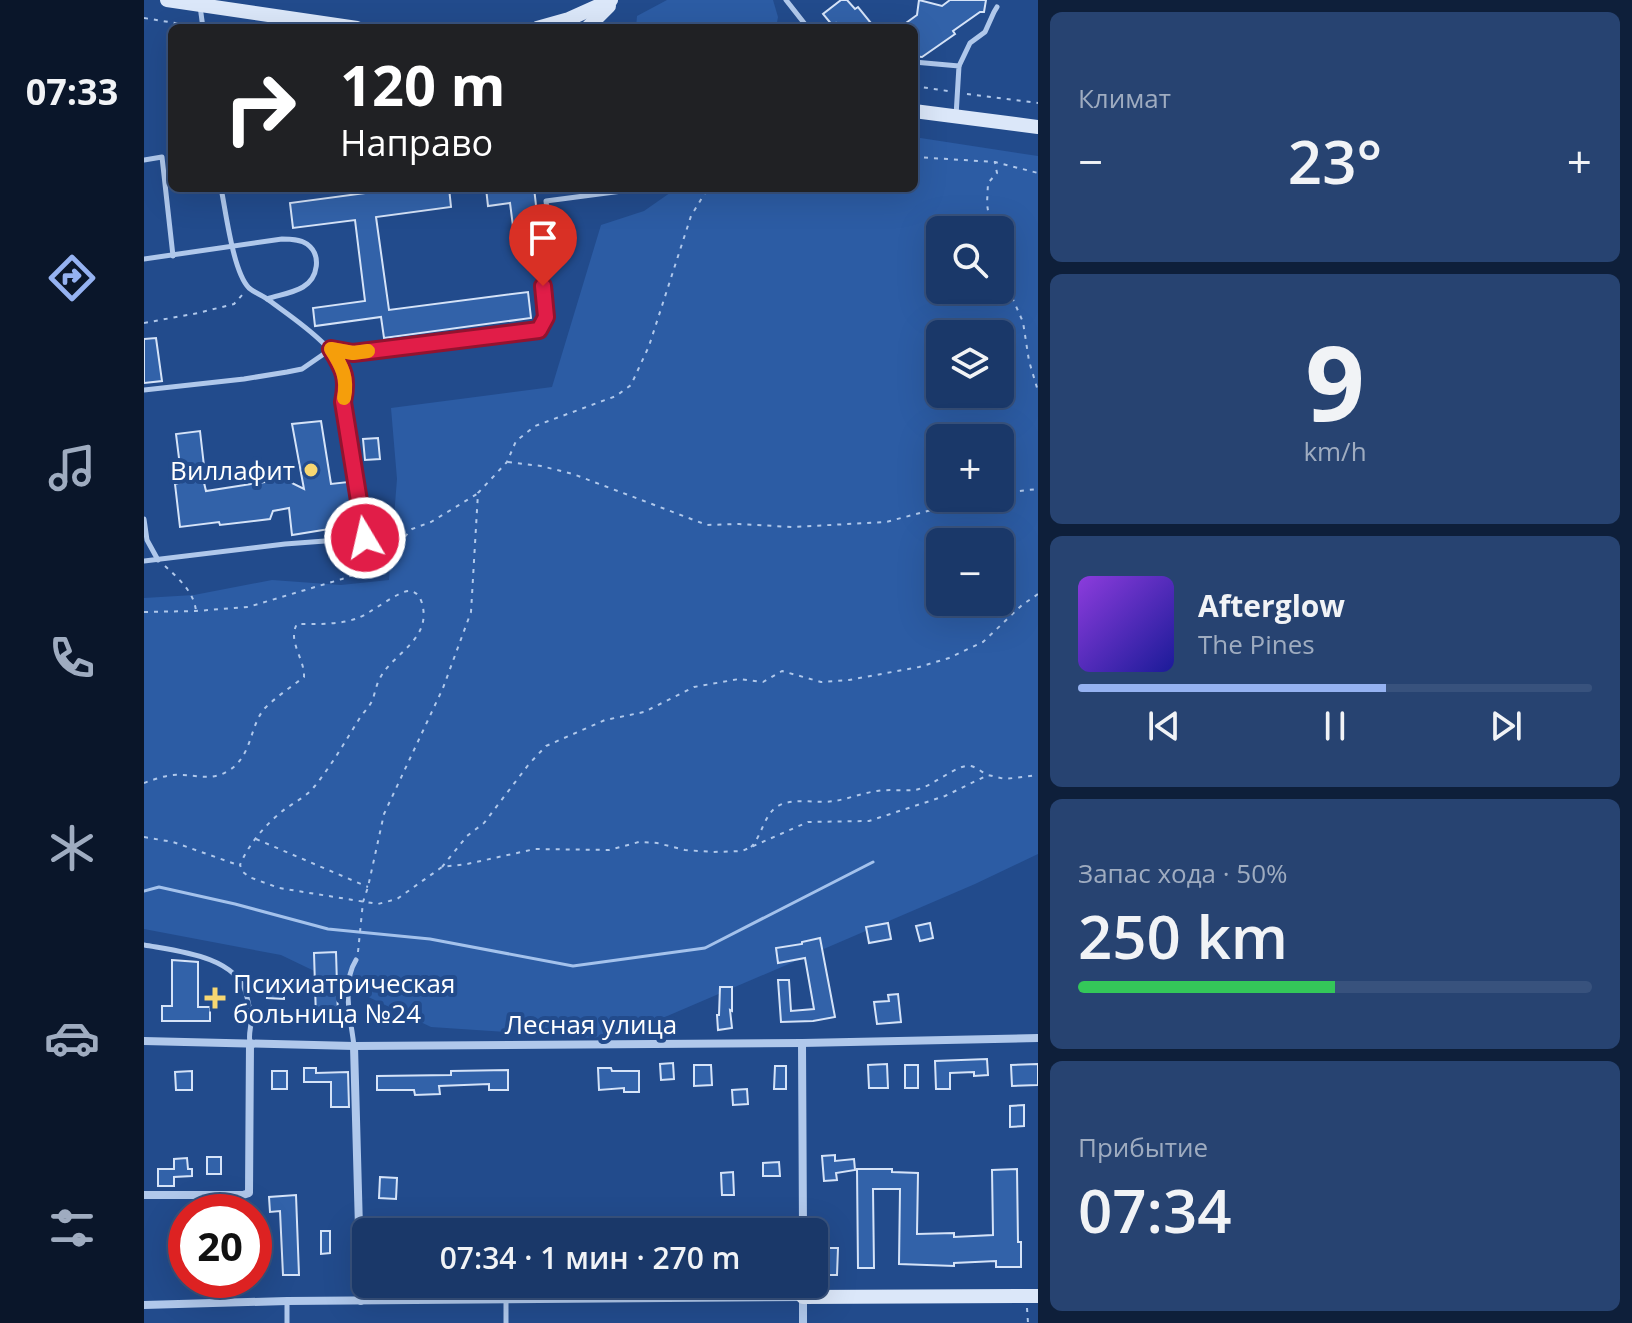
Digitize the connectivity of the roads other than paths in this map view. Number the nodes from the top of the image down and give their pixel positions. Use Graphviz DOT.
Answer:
graph roads {
  1 [pos="167,0"];
  2 [pos="614,0"];
  3 [pos="786,0"];
  4 [pos="200,5"];
  5 [pos="997,7"];
  6 [pos="202,24"];
  7 [pos="330,24"];
  8 [pos="561,24"];
  9 [pos="591,24"];
  10 [pos="805,24"];
  11 [pos="918,62"];
  12 [pos="959,66"];
  13 [pos="918,112"];
  14 [pos="956,117"];
  15 [pos="1038,127"];
  16 [pos="144,160"];
  17 [pos="222,192"];
  18 [pos="615,192"];
  19 [pos="233,247"];
  20 [pos="173,256"];
  21 [pos="144,259"];
  22 [pos="267,299"];
  23 [pos="331,349"];
  24 [pos="144,390"];
  25 [pos="144,519"];
  26 [pos="158,560"];
  27 [pos="144,561"];
  28 [pos="144,945"];
  29 [pos="356,960"];
  30 [pos="1038,1038"];
  31 [pos="144,1041"];
  32 [pos="250,1043"];
  33 [pos="802,1043"];
  34 [pos="354,1046"];
  35 [pos="144,1195"];
  36 [pos="803,1218"];
  37 [pos="828,1291"];
  38 [pos="1038,1296"];
  39 [pos="565,1298"];
  40 [pos="803,1298"];
  41 [pos="506,1300"];
  42 [pos="287,1301"];
  43 [pos="361,1301"];
  44 [pos="144,1305"];
  45 [pos="287,1323"];
  46 [pos="506,1323"];
  47 [pos="803,1323"];
  1 -- 4 [label="street"];
  2 -- 8 [label="street"];
  2 -- 9 [label="street"];
  3 -- 10 [label="lane"];
  4 -- 6 [label="lane"];
  4 -- 7 [label="street"];
  5 -- 12 [label="lane"];
  11 -- 12 [label="lane"];
  12 -- 14 [label="lane"];
  13 -- 14 [label="street"];
  14 -- 15 [label="street"];
  16 -- 20 [label="lane"];
  17 -- 19 [label="lane"];
  18 -- 23 [label="lane"];
  19 -- 20 [label="lane"];
  19 -- 22 [label="lane"];
  19 -- 22 [label="lane"];
  20 -- 21 [label="lane"];
  22 -- 23 [label="lane"];
  23 -- 24 [label="lane"];
  23 -- 26 [label="lane"];
  25 -- 26 [label="lane"];
  26 -- 27 [label="lane"];
  28 -- 32 [label="lane"];
  29 -- 34 [label="lane"];
  30 -- 33 [label="street, Лесная улица"];
  31 -- 32 [label="street, Лесная улица"];
  32 -- 34 [label="street, Лесная улица"];
  32 -- 35 [label="street"];
  33 -- 34 [label="street, Лесная улица"];
  33 -- 36 [label="street"];
  34 -- 43 [label="street"];
  37 -- 38 [label="street"];
  39 -- 41 [label="street"];
  40 -- 47 [label="street"];
  41 -- 43 [label="street"];
  41 -- 46 [label="lane"];
  42 -- 43 [label="street"];
  42 -- 44 [label="street"];
  42 -- 45 [label="lane"];
}
